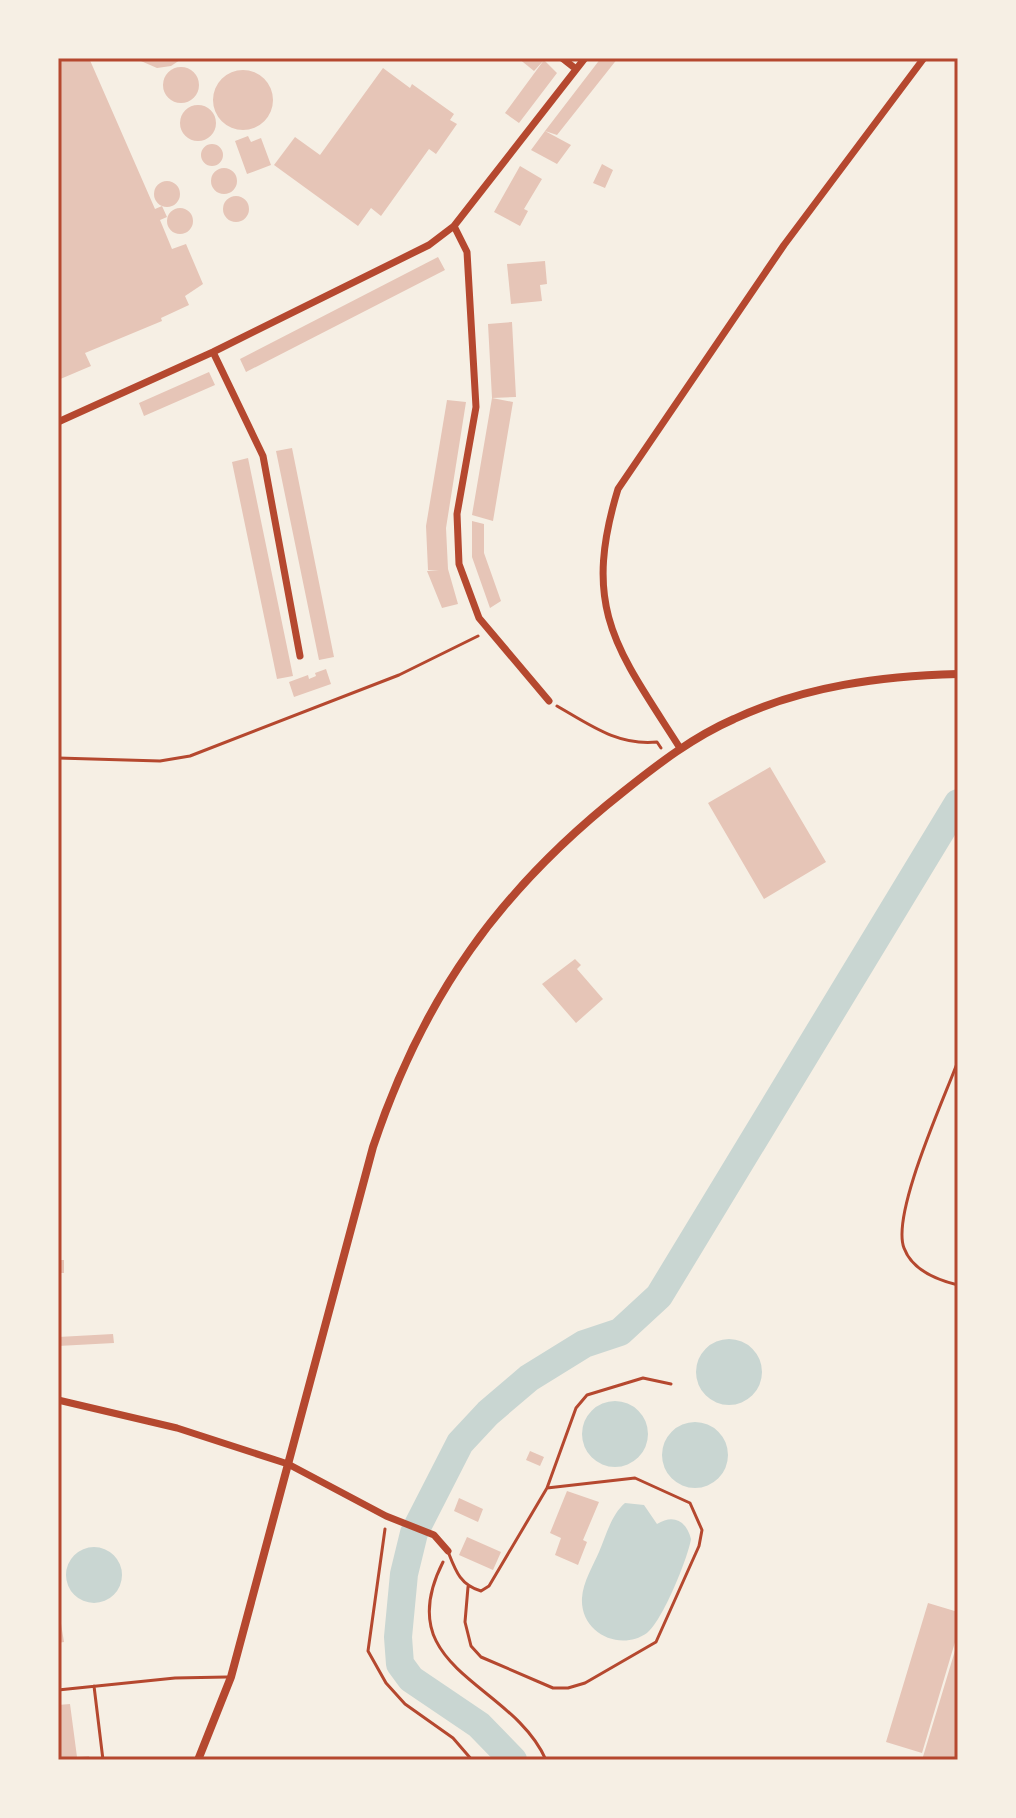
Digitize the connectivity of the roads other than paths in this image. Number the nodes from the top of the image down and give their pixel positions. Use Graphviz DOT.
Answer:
graph roads {
  1 [pos="562,58"];
  2 [pos="585,58"];
  3 [pos="924,58"];
  4 [pos="576,69"];
  5 [pos="454,226"];
  6 [pos="213,352"];
  7 [pos="58,422"];
  8 [pos="300,656"];
  9 [pos="958,674"];
  10 [pos="549,701"];
  11 [pos="680,748"];
  12 [pos="958,1061"];
  13 [pos="958,1285"];
  14 [pos="671,1384"];
  15 [pos="58,1400"];
  16 [pos="288,1464"];
  17 [pos="547,1488"];
  18 [pos="448,1551"];
  19 [pos="468,1587"];
  20 [pos="231,1677"];
  21 [pos="94,1686"];
  22 [pos="58,1690"];
  23 [pos="103,1760"];
  24 [pos="198,1760"];
  1 -- 4 [label="street"];
  2 -- 4 [label="street"];
  3 -- 11 [label="street"];
  4 -- 5 [label="street"];
  5 -- 6 [label="street"];
  5 -- 10 [label="street"];
  6 -- 7 [label="street"];
  6 -- 8 [label="street"];
  9 -- 11 [label="street"];
  11 -- 16 [label="street"];
  12 -- 13 [label="lane"];
  14 -- 17 [label="lane"];
  15 -- 16 [label="street"];
  16 -- 18 [label="street"];
  16 -- 20 [label="street"];
  17 -- 19 [label="lane"];
  17 -- 19 [label="lane"];
  18 -- 19 [label="lane"];
  20 -- 21 [label="lane"];
  20 -- 24 [label="street"];
  21 -- 22 [label="lane"];
  21 -- 23 [label="lane"];
}
